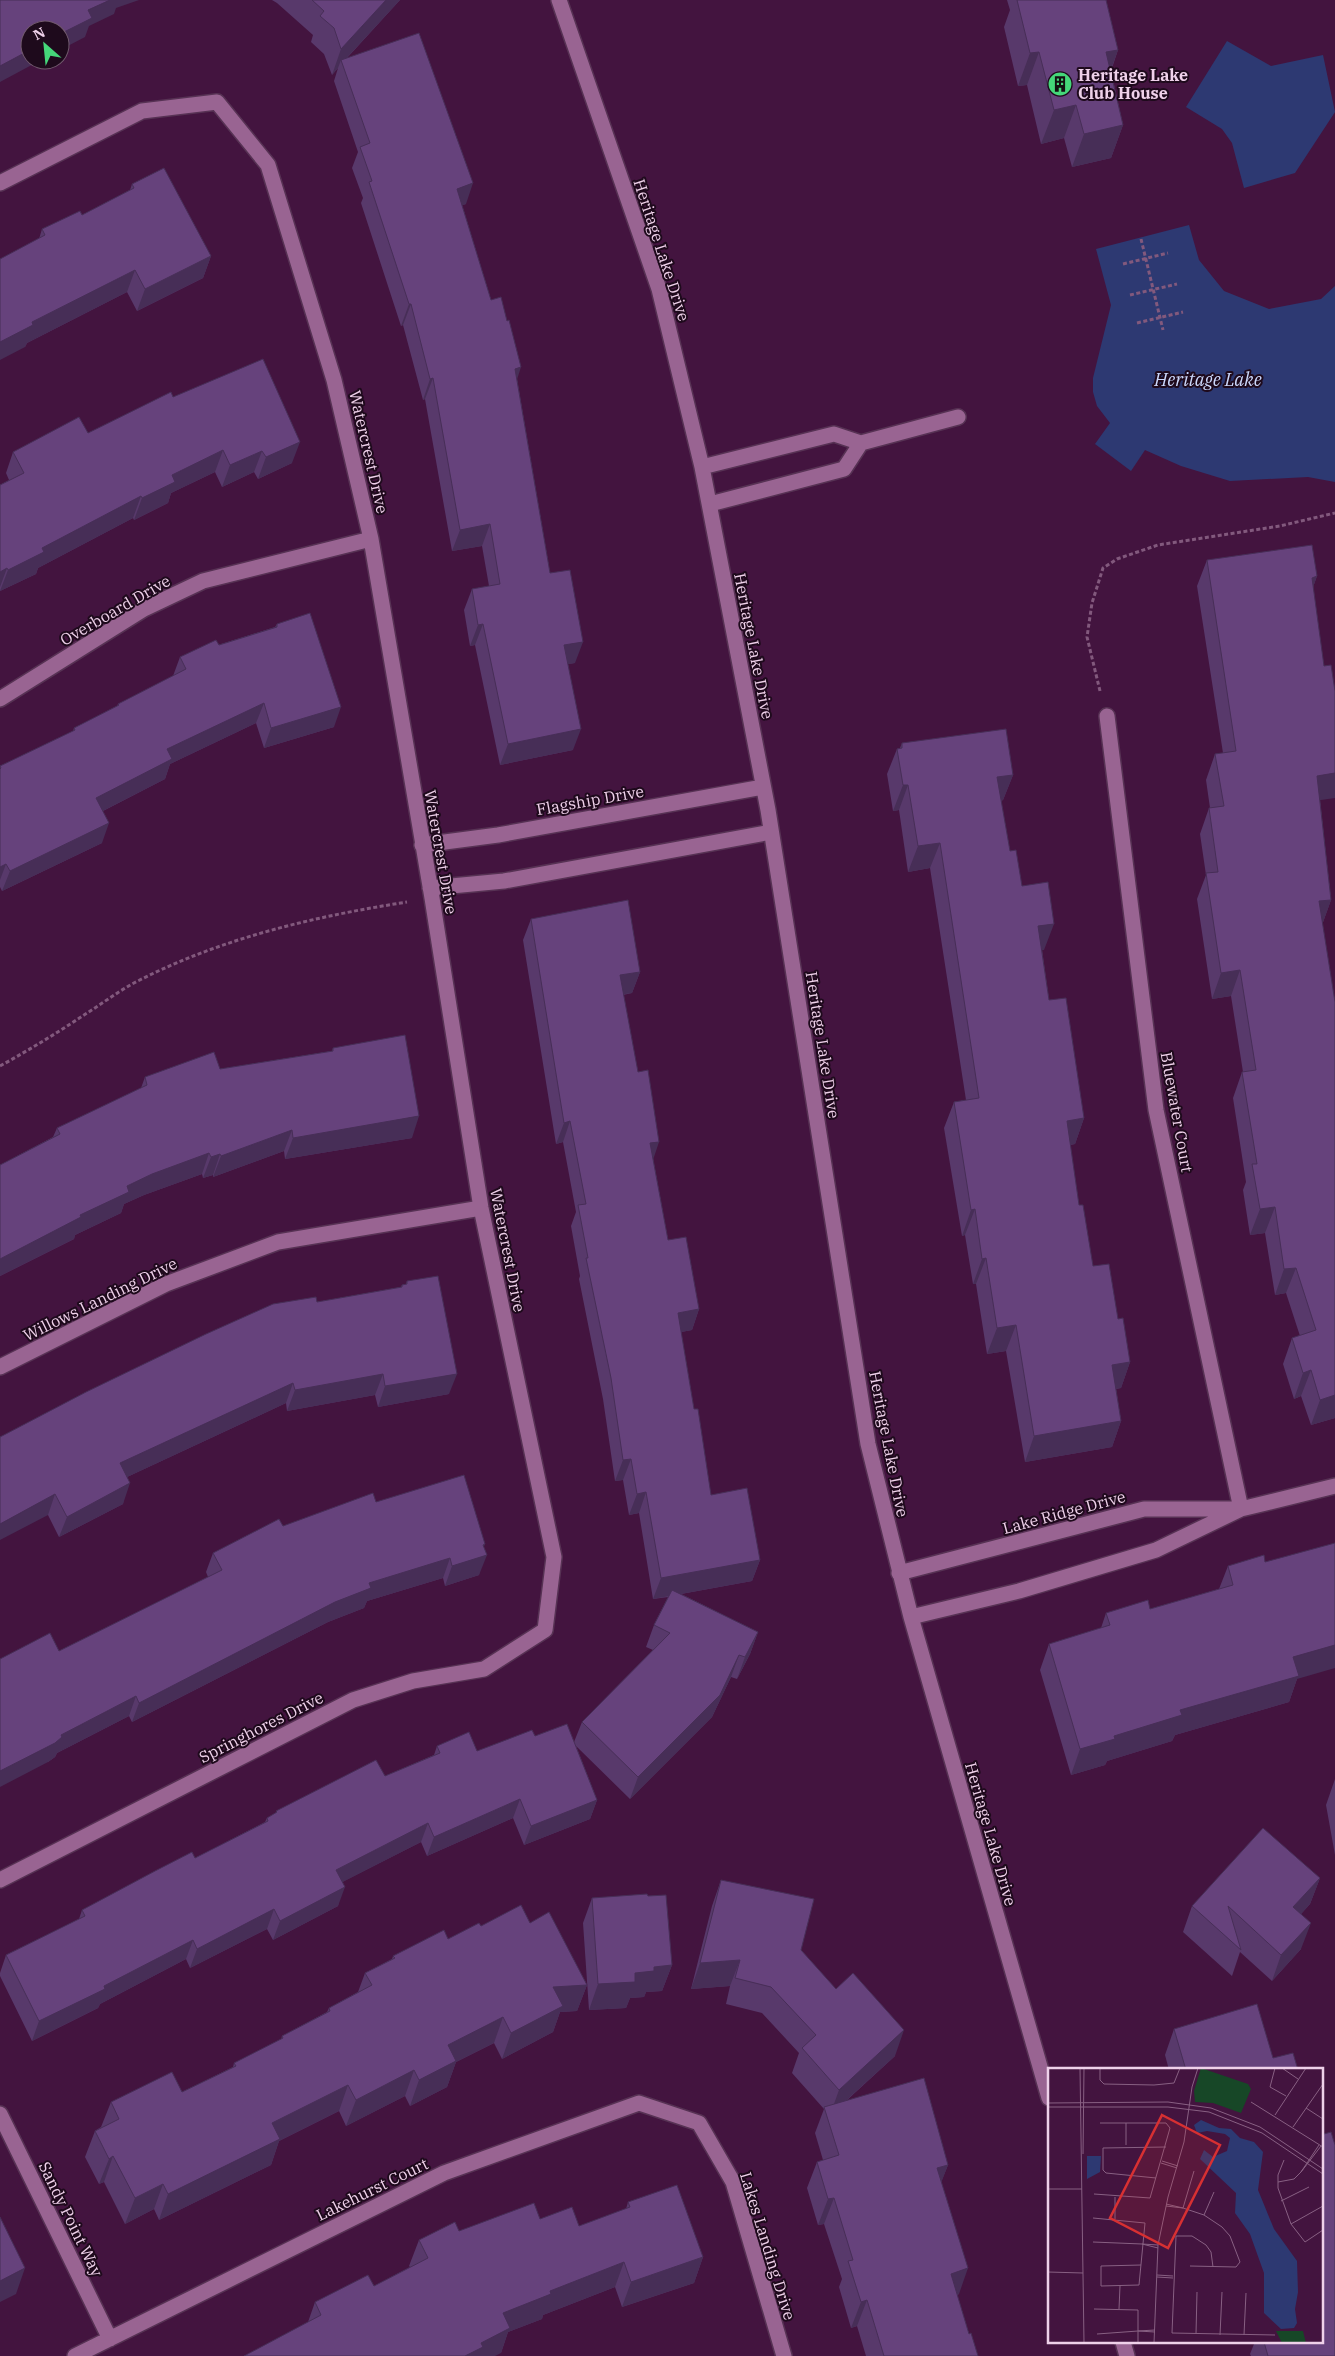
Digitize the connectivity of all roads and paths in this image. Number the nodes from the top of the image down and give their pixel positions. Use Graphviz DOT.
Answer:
graph roads {
  1 [pos="559,0"];
  2 [pos="0,183"];
  3 [pos="1141,239"];
  4 [pos="1168,253"];
  5 [pos="1123,264"];
  6 [pos="1176,284"];
  7 [pos="1130,295"];
  8 [pos="1183,312"];
  9 [pos="1137,323"];
  10 [pos="1164,330"];
  11 [pos="958,417"];
  12 [pos="861,443"];
  13 [pos="702,467"];
  14 [pos="710,504"];
  15 [pos="1335,513"];
  16 [pos="371,539"];
  17 [pos="0,699"];
  18 [pos="1107,716"];
  19 [pos="763,787"];
  20 [pos="771,832"];
  21 [pos="422,845"];
  22 [pos="431,893"];
  23 [pos="0,1066"];
  24 [pos="480,1208"];
  25 [pos="0,1367"];
  26 [pos="1335,1486"];
  27 [pos="1241,1509"];
  28 [pos="899,1573"];
  29 [pos="911,1617"];
  30 [pos="545,1630"];
  31 [pos="0,1880"];
  32 [pos="1048,2095"];
  33 [pos="0,2114"];
  34 [pos="699,2123"];
  35 [pos="110,2339"];
  36 [pos="75,2356"];
  37 [pos="784,2356"];
  1 -- 13 [label="street, Heritage Lake Drive"];
  2 -- 16 [label="street, Watercrest Drive"];
  3 -- 10 [label="path"];
  4 -- 5 [label="path"];
  6 -- 7 [label="path"];
  8 -- 9 [label="path"];
  11 -- 12 [label="street"];
  12 -- 13 [label="street"];
  12 -- 14 [label="street"];
  13 -- 14 [label="street, Heritage Lake Drive"];
  14 -- 19 [label="street, Heritage Lake Drive"];
  15 -- 18 [label="path"];
  16 -- 17 [label="street, Overboard Drive"];
  16 -- 21 [label="street, Watercrest Drive"];
  18 -- 27 [label="street, Bluewater Court"];
  19 -- 20 [label="street, Heritage Lake Drive"];
  19 -- 21 [label="street, Flagship Drive"];
  20 -- 22 [label="street"];
  20 -- 28 [label="street, Heritage Lake Drive"];
  21 -- 22 [label="street, Watercrest Drive"];
  22 -- 23 [label="path"];
  22 -- 24 [label="street, Watercrest Drive"];
  24 -- 25 [label="street, Willows Landing Drive"];
  24 -- 30 [label="street, Watercrest Drive"];
  26 -- 27 [label="street, Lake Ridge Drive"];
  27 -- 28 [label="street, Lake Ridge Drive"];
  27 -- 29 [label="street, Lake Ridge Drive"];
  28 -- 29 [label="street, Heritage Lake Drive"];
  29 -- 32 [label="street, Heritage Lake Drive"];
  30 -- 31 [label="street, Springhores Drive"];
  33 -- 35 [label="street, Sandy Point Way"];
  34 -- 35 [label="street, Lakehurst Court"];
  34 -- 37 [label="street, Lakes Landing Drive"];
  35 -- 36 [label="street, Lakehurst Court"];
}
